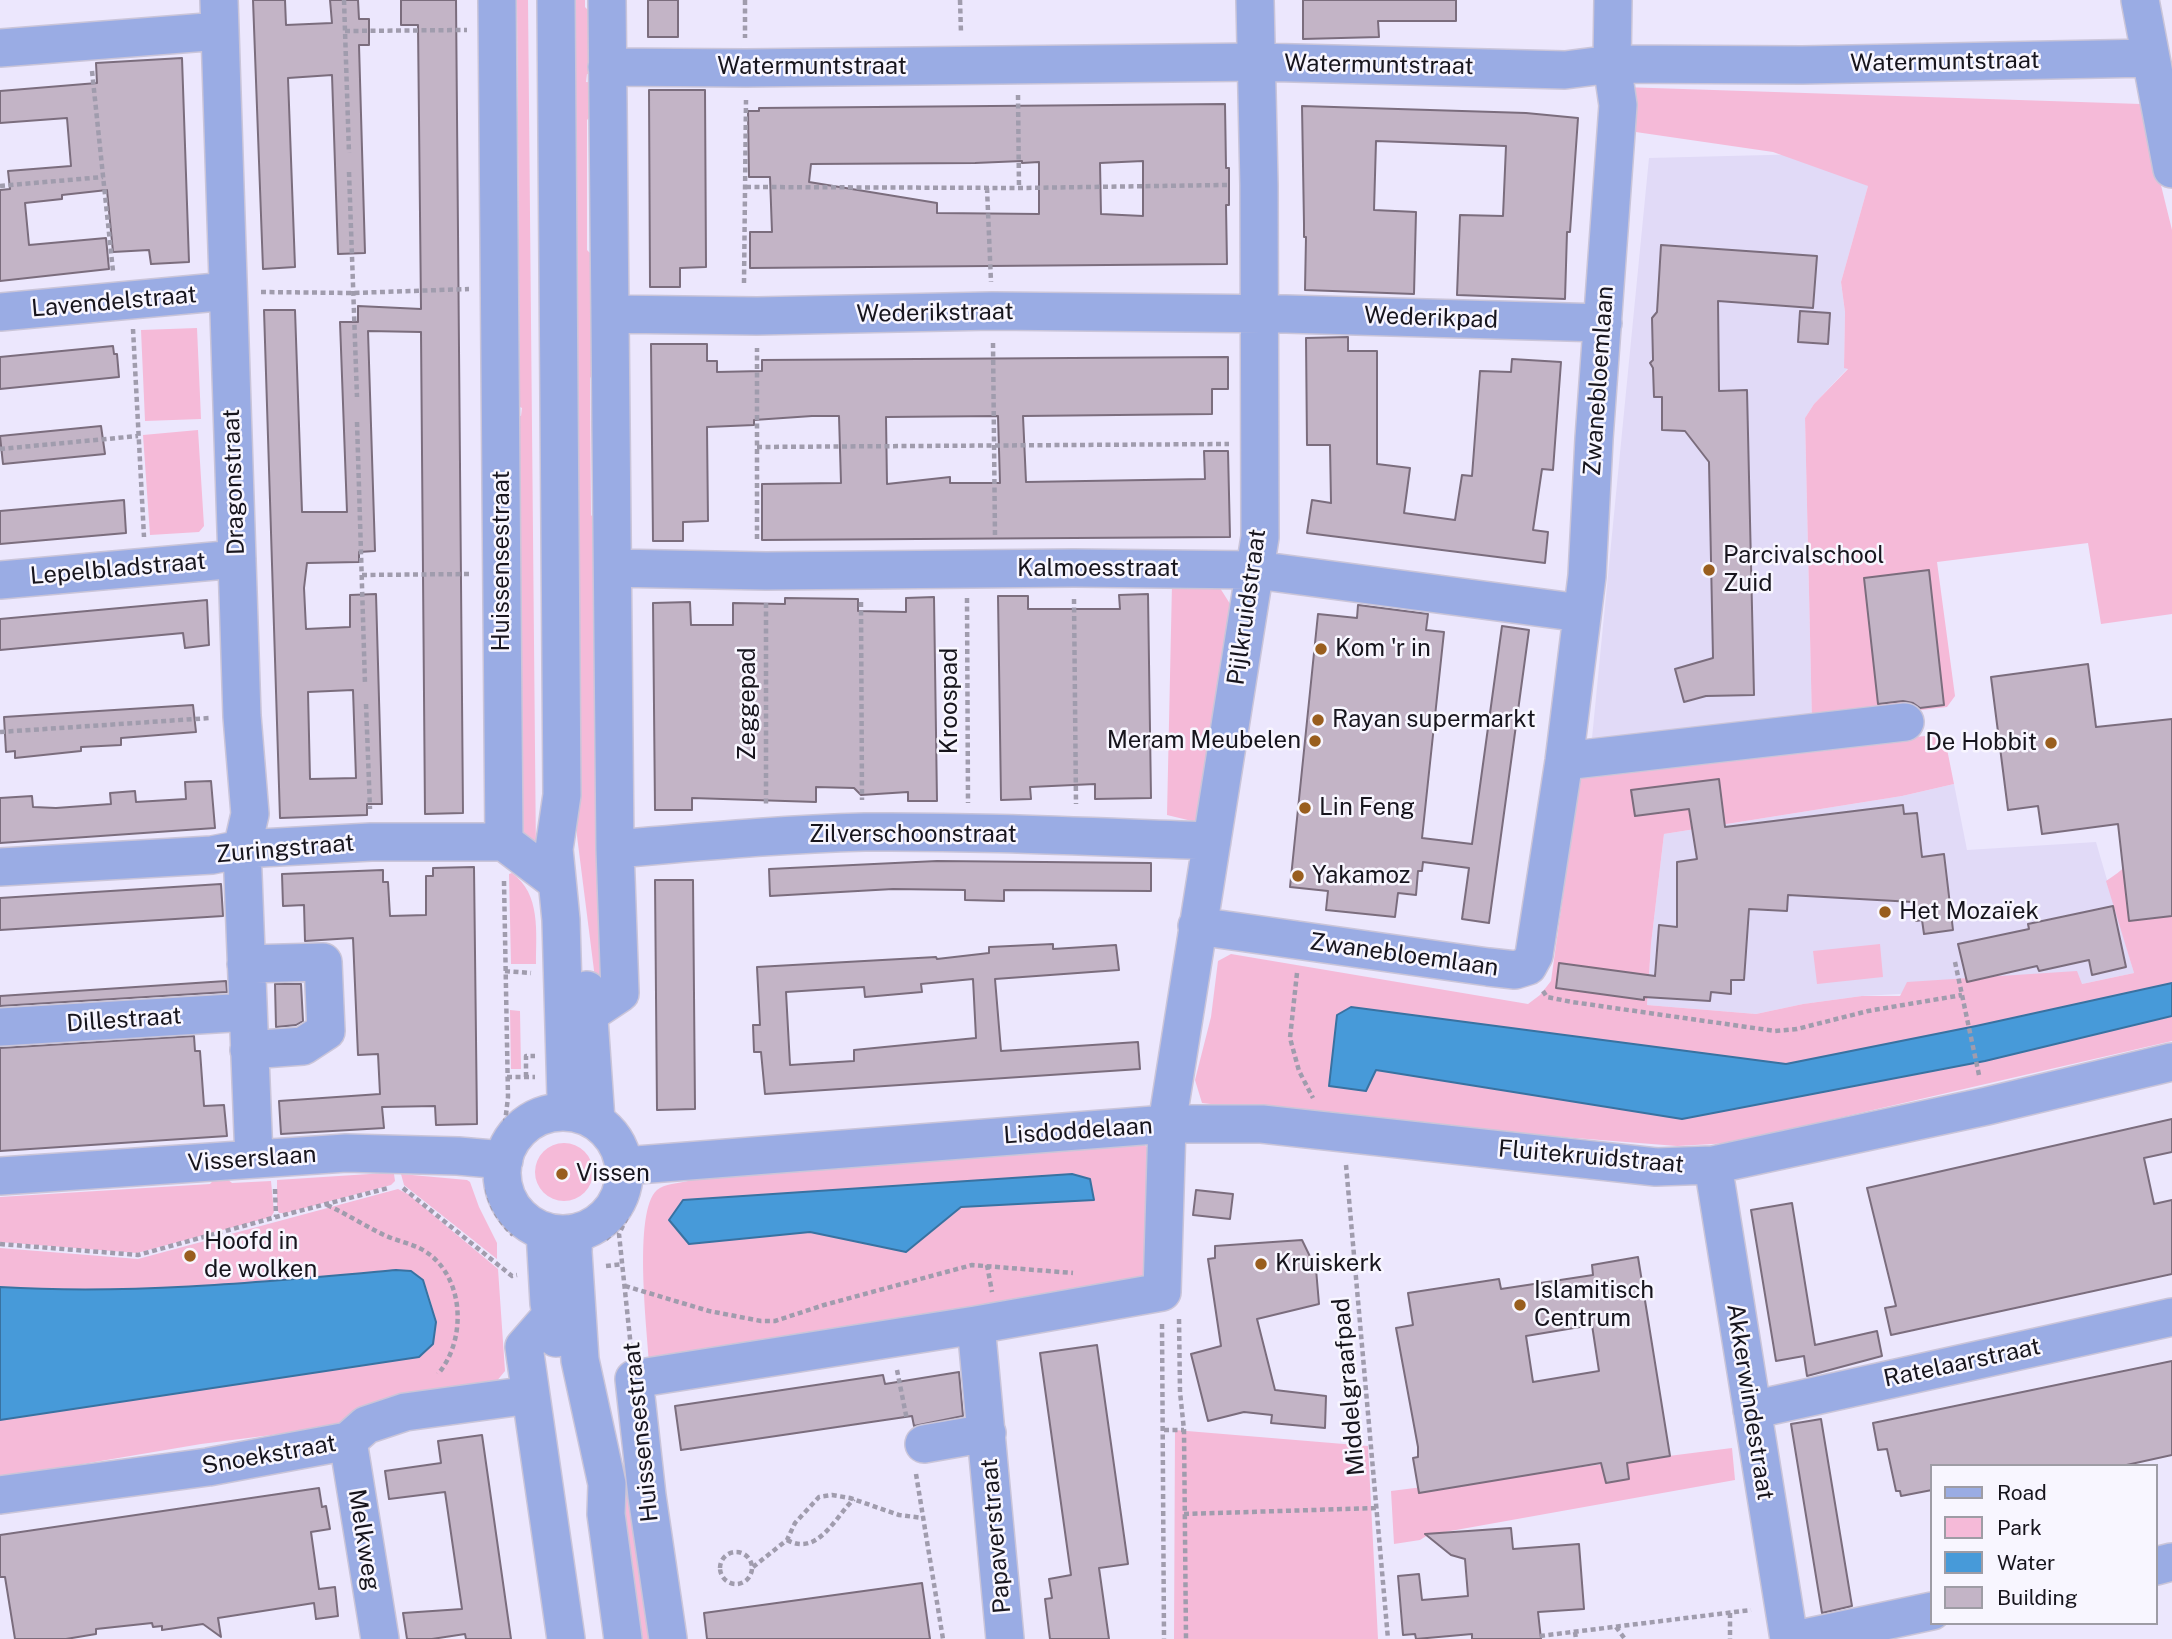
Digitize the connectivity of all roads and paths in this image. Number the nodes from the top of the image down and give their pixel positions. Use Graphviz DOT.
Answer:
graph roads {
  1 [pos="344,0"];
  2 [pos="556,0"];
  3 [pos="607,0"];
  4 [pos="745,0"];
  5 [pos="1255,0"];
  6 [pos="1613,0"];
  7 [pos="2140,0"];
  8 [pos="497,15"];
  9 [pos="219,16"];
  10 [pos="345,31"];
  11 [pos="90,42"];
  12 [pos="0,48"];
  13 [pos="2150,58"];
  14 [pos="1256,62"];
  15 [pos="1612,64"];
  16 [pos="1017,65"];
  17 [pos="607,66"];
  18 [pos="746,68"];
  19 [pos="349,153"];
  20 [pos="2172,169"];
  21 [pos="349,172"];
  22 [pos="103,177"];
  23 [pos="1259,185"];
  24 [pos="0,186"];
  25 [pos="746,187"];
  26 [pos="988,188"];
  27 [pos="1018,188"];
  28 [pos="228,291"];
  29 [pos="354,293"];
  30 [pos="501,295"];
  31 [pos="124,301"];
  32 [pos="992,311"];
  33 [pos="0,312"];
  34 [pos="610,314"];
  35 [pos="1260,314"];
  36 [pos="750,316"];
  37 [pos="1602,323"];
  38 [pos="357,397"];
  39 [pos="357,422"];
  40 [pos="138,436"];
  41 [pos="1259,444"];
  42 [pos="995,446"];
  43 [pos="757,447"];
  44 [pos="0,449"];
  45 [pos="237,559"];
  46 [pos="145,566"];
  47 [pos="613,568"];
  48 [pos="1074,568"];
  49 [pos="981,569"];
  50 [pos="860,570"];
  51 [pos="1256,570"];
  52 [pos="761,571"];
  53 [pos="502,573"];
  54 [pos="362,575"];
  55 [pos="0,580"];
  56 [pos="1581,613"];
  57 [pos="365,684"];
  58 [pos="366,704"];
  59 [pos="242,716"];
  60 [pos="1905,722"];
  61 [pos="0,732"];
  62 [pos="1564,761"];
  63 [pos="562,795"];
  64 [pos="862,832"];
  65 [pos="968,833"];
  66 [pos="766,836"];
  67 [pos="1077,836"];
  68 [pos="1212,841"];
  69 [pos="371,842"];
  70 [pos="504,842"];
  71 [pos="242,849"];
  72 [pos="615,849"];
  73 [pos="0,867"];
  74 [pos="557,882"];
  75 [pos="1197,926"];
  76 [pos="1301,940"];
  77 [pos="1955,962"];
  78 [pos="246,964"];
  79 [pos="1528,966"];
  80 [pos="505,971"];
  81 [pos="536,973"];
  82 [pos="1962,995"];
  83 [pos="248,1012"];
  84 [pos="590,1013"];
  85 [pos="0,1027"];
  86 [pos="249,1050"];
  87 [pos="537,1056"];
  88 [pos="2172,1062"];
  89 [pos="1978,1071"];
  90 [pos="555,1105"];
  91 [pos="505,1123"];
  92 [pos="1167,1124"];
  93 [pos="1331,1131"];
  94 [pos="254,1159"];
  95 [pos="495,1159"];
  96 [pos="631,1165"];
  97 [pos="1713,1165"];
  98 [pos="0,1176"];
  99 [pos="401,1186"];
  100 [pos="391,1188"];
  101 [pos="326,1204"];
  102 [pos="589,1242"];
  103 [pos="0,1244"];
  104 [pos="1078,1274"];
  105 [pos="512,1276"];
  106 [pos="625,1286"];
  107 [pos="1162,1292"];
  108 [pos="551,1316"];
  109 [pos="2172,1317"];
  110 [pos="976,1325"];
  111 [pos="891,1338"];
  112 [pos="634,1379"];
  113 [pos="530,1395"];
  114 [pos="1752,1410"];
  115 [pos="405,1412"];
  116 [pos="1164,1430"];
  117 [pos="1184,1430"];
  118 [pos="987,1433"];
  119 [pos="348,1441"];
  120 [pos="601,1449"];
  121 [pos="916,1449"];
  122 [pos="0,1495"];
  123 [pos="647,1496"];
  124 [pos="854,1499"];
  125 [pos="1377,1508"];
  126 [pos="606,1514"];
  127 [pos="1184,1514"];
  128 [pos="923,1518"];
  129 [pos="787,1540"];
  130 [pos="753,1567"];
  131 [pos="1930,1611"];
  132 [pos="1730,1613"];
  133 [pos="1786,1622"];
  134 [pos="1616,1627"];
  135 [pos="1575,1632"];
  136 [pos="1540,1636"];
  137 [pos="380,1639"];
  138 [pos="566,1639"];
  139 [pos="623,1639"];
  140 [pos="667,1639"];
  141 [pos="943,1639"];
  142 [pos="1005,1639"];
  143 [pos="1164,1639"];
  144 [pos="1186,1639"];
  145 [pos="1388,1639"];
  146 [pos="1576,1639"];
  147 [pos="1625,1639"];
  148 [pos="1730,1639"];
  149 [pos="1799,1639"];
  1 -- 10 [label="path"];
  2 -- 63 [label="street"];
  3 -- 17 [label="street"];
  4 -- 18 [label="path, Zeggepad"];
  5 -- 14 [label="street, Pijlkruidstraat"];
  6 -- 15 [label="street, Zwanebloemlaan"];
  7 -- 13 [label="street"];
  8 -- 10 [label="path"];
  8 -- 30 [label="street, Huissensestraat"];
  9 -- 11 [label="street"];
  9 -- 28 [label="street, Dragonstraat"];
  10 -- 19 [label="path"];
  11 -- 12 [label="street"];
  11 -- 22 [label="path"];
  13 -- 15 [label="street, Watermuntstraat"];
  13 -- 20 [label="street"];
  14 -- 15 [label="street, Watermuntstraat"];
  14 -- 16 [label="street, Watermuntstraat"];
  14 -- 23 [label="street, Pijlkruidstraat"];
  15 -- 37 [label="street, Zwanebloemlaan"];
  16 -- 18 [label="street, Watermuntstraat"];
  16 -- 27 [label="path"];
  17 -- 18 [label="street, Watermuntstraat"];
  17 -- 34 [label="street"];
  18 -- 25 [label="path, Zeggepad"];
  21 -- 29 [label="path"];
  22 -- 24 [label="path"];
  22 -- 31 [label="path"];
  23 -- 27 [label="path"];
  23 -- 35 [label="street, Pijlkruidstraat"];
  25 -- 26 [label="path"];
  25 -- 36 [label="path, Zeggepad"];
  26 -- 27 [label="path"];
  26 -- 32 [label="path, Kroospad"];
  28 -- 29 [label="path"];
  28 -- 31 [label="street, Lavendelstraat"];
  28 -- 45 [label="street, Dragonstraat"];
  29 -- 30 [label="path"];
  29 -- 38 [label="path"];
  30 -- 53 [label="street, Huissensestraat"];
  31 -- 33 [label="street, Lavendelstraat"];
  31 -- 40 [label="path"];
  32 -- 35 [label="street, Wederikstraat"];
  32 -- 36 [label="street, Wederikstraat"];
  32 -- 42 [label="path, Kroospad"];
  34 -- 36 [label="street, Wederikstraat"];
  34 -- 47 [label="street"];
  35 -- 37 [label="street, Wederikpad"];
  35 -- 41 [label="street, Pijlkruidstraat"];
  36 -- 43 [label="path, Zeggepad"];
  37 -- 56 [label="street, Zwanebloemlaan"];
  39 -- 54 [label="path"];
  40 -- 44 [label="path"];
  40 -- 46 [label="path"];
  41 -- 42 [label="path"];
  41 -- 51 [label="street, Pijlkruidstraat"];
  42 -- 43 [label="path"];
  42 -- 49 [label="path, Kroospad"];
  43 -- 52 [label="path, Zeggepad"];
  45 -- 46 [label="street, Lepelbladstraat"];
  45 -- 59 [label="street, Dragonstraat"];
  46 -- 55 [label="street, Lepelbladstraat"];
  47 -- 52 [label="street, Kalmoesstraat"];
  47 -- 72 [label="street"];
  48 -- 49 [label="street, Kalmoesstraat"];
  48 -- 51 [label="street, Kalmoesstraat"];
  48 -- 67 [label="path"];
  49 -- 50 [label="street, Kalmoesstraat"];
  49 -- 65 [label="path, Kroospad"];
  50 -- 52 [label="street, Kalmoesstraat"];
  50 -- 64 [label="path"];
  51 -- 56 [label="street, Kalmoesstraat"];
  51 -- 68 [label="street, Pijlkruidstraat"];
  52 -- 66 [label="path, Zeggepad"];
  53 -- 54 [label="path"];
  53 -- 70 [label="street, Huissensestraat"];
  54 -- 57 [label="path"];
  56 -- 62 [label="street, Zwanebloemlaan"];
  58 -- 69 [label="path"];
  59 -- 61 [label="path"];
  59 -- 71 [label="street, Dragonstraat"];
  60 -- 62 [label="street"];
  62 -- 79 [label="street, Zwanebloemlaan"];
  63 -- 74 [label="street"];
  63 -- 84 [label="street"];
  64 -- 65 [label="street, Zilverschoonstraat"];
  64 -- 66 [label="street, Zilverschoonstraat"];
  65 -- 67 [label="street, Zilverschoonstraat"];
  66 -- 72 [label="street, Zilverschoonstraat"];
  67 -- 68 [label="street, Zilverschoonstraat"];
  68 -- 75 [label="street, Pijlkruidstraat"];
  69 -- 70 [label="street, Zuringstraat"];
  69 -- 71 [label="street, Zuringstraat"];
  70 -- 74 [label="street"];
  70 -- 80 [label="path"];
  71 -- 73 [label="street, Zuringstraat"];
  71 -- 78 [label="street, Dragonstraat"];
  72 -- 84 [label="street"];
  74 -- 90 [label="street"];
  75 -- 76 [label="street, Zwanebloemlaan"];
  75 -- 92 [label="street, Pijlkruidstraat"];
  76 -- 79 [label="street, Zwanebloemlaan"];
  76 -- 93 [label="path, Middelgraafpad"];
  77 -- 82 [label="path"];
  78 -- 83 [label="street, Dragonstraat"];
  78 -- 86 [label="street"];
  79 -- 82 [label="path"];
  80 -- 81 [label="path"];
  80 -- 91 [label="path"];
  82 -- 89 [label="path"];
  83 -- 85 [label="street, Dillestraat"];
  83 -- 86 [label="street, Dragonstraat"];
  84 -- 90 [label="street"];
  86 -- 94 [label="street, Dragonstraat"];
  87 -- 90 [label="path"];
  88 -- 97 [label="street, Fluitekruidstraat"];
  90 -- 91 [label="path"];
  90 -- 95 [label="street"];
  90 -- 96 [label="street"];
  91 -- 95 [label="path"];
  92 -- 93 [label="street, Fluitekruidstraat"];
  92 -- 96 [label="street, Lisdoddelaan"];
  92 -- 107 [label="street, Lisdoddelaan"];
  93 -- 97 [label="street, Fluitekruidstraat"];
  93 -- 125 [label="path, Middelgraafpad"];
  94 -- 95 [label="street, Visserslaan"];
  94 -- 98 [label="street, Visserslaan"];
  95 -- 102 [label="street"];
  95 -- 102 [label="path"];
  96 -- 102 [label="street"];
  96 -- 102 [label="path"];
  97 -- 114 [label="street, Akkerwindestraat"];
  99 -- 105 [label="path"];
  100 -- 101 [label="path"];
  101 -- 103 [label="path"];
  101 -- 115 [label="path"];
  102 -- 106 [label="path, Huissensestraat"];
  102 -- 108 [label="street, Huissensestraat"];
  102 -- 120 [label="street, Huissensestraat"];
  104 -- 106 [label="path"];
  106 -- 112 [label="path, Huissensestraat"];
  107 -- 110 [label="street"];
  107 -- 116 [label="path"];
  107 -- 117 [label="path"];
  108 -- 113 [label="street"];
  108 -- 126 [label="street, Huissensestraat"];
  109 -- 114 [label="street, Ratelaarstraat"];
  110 -- 111 [label="street"];
  110 -- 118 [label="street, Papaverstraat"];
  111 -- 112 [label="street"];
  111 -- 121 [label="path"];
  112 -- 123 [label="street, Huissensestraat"];
  113 -- 115 [label="street, Snoekstraat"];
  113 -- 138 [label="street"];
  114 -- 133 [label="street, Akkerwindestraat"];
  115 -- 119 [label="street, Snoekstraat"];
  116 -- 117 [label="path"];
  116 -- 143 [label="path"];
  117 -- 127 [label="path"];
  118 -- 121 [label="street, Papaverstraat"];
  118 -- 142 [label="street, Papaverstraat"];
  119 -- 122 [label="street, Snoekstraat"];
  119 -- 137 [label="street, Melkweg"];
  120 -- 123 [label="street"];
  120 -- 126 [label="street, Huissensestraat"];
  121 -- 128 [label="path"];
  123 -- 140 [label="street, Huissensestraat"];
  124 -- 128 [label="path"];
  124 -- 129 [label="path"];
  124 -- 129 [label="path"];
  125 -- 127 [label="path"];
  125 -- 145 [label="path, Middelgraafpad"];
  126 -- 139 [label="street, Huissensestraat"];
  127 -- 144 [label="path"];
  128 -- 141 [label="path"];
  129 -- 130 [label="path"];
  130 -- 130 [label="path"];
  131 -- 149 [label="street"];
  132 -- 133 [label="path"];
  132 -- 134 [label="path"];
  132 -- 148 [label="path"];
  134 -- 135 [label="path"];
  134 -- 147 [label="path"];
  135 -- 136 [label="path"];
  135 -- 146 [label="path"];
}
